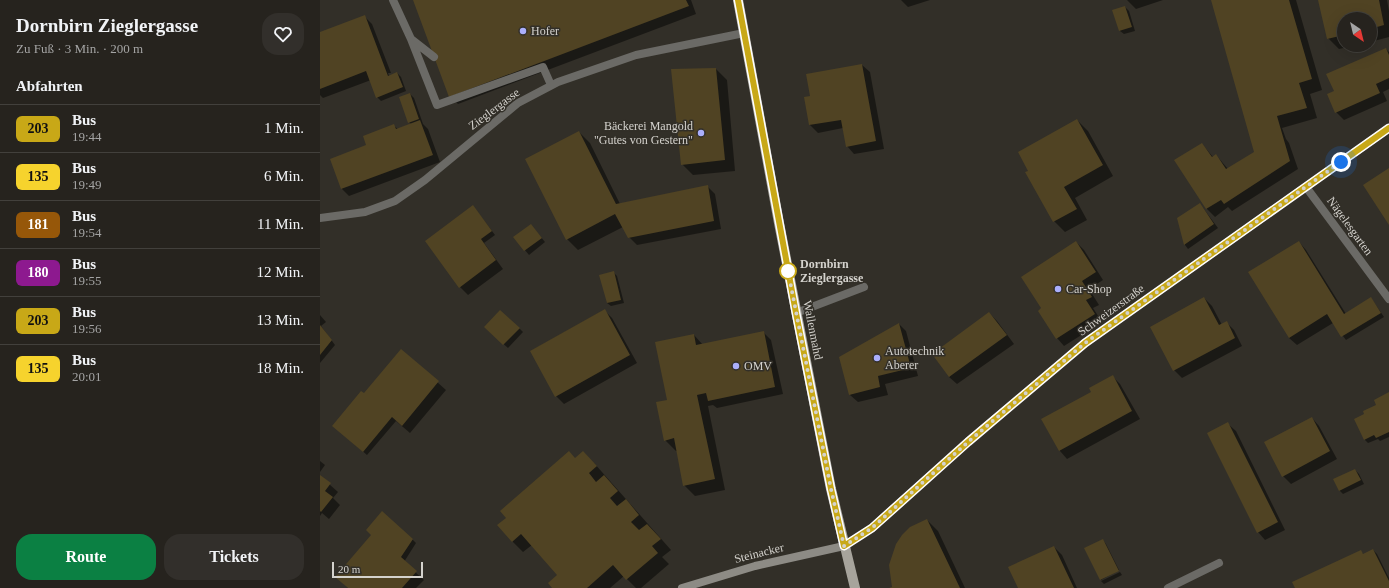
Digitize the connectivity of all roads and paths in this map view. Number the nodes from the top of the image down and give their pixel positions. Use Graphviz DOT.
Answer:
graph roads {
  1 [pos="393,0"];
  2 [pos="738,0"];
  3 [pos="744,33"];
  4 [pos="411,40"];
  5 [pos="434,57"];
  6 [pos="551,85"];
  7 [pos="1389,128"];
  8 [pos="1306,187"];
  9 [pos="320,218"];
  10 [pos="864,287"];
  11 [pos="1389,299"];
  12 [pos="796,313"];
  13 [pos="844,546"];
  14 [pos="1219,563"];
  15 [pos="682,588"];
  16 [pos="855,588"];
  17 [pos="1168,588"];
  1 -- 4 [label="street"];
  2 -- 3 [label="main road, Wallenmahd"];
  3 -- 6 [label="street, Zieglergasse"];
  3 -- 12 [label="main road, Wallenmahd"];
  4 -- 5 [label="street"];
  4 -- 6 [label="street"];
  6 -- 9 [label="street, Zieglergasse"];
  7 -- 8 [label="street, Schweizerstraße"];
  8 -- 11 [label="street, Nägelesgarten"];
  8 -- 13 [label="street, Schweizerstraße"];
  10 -- 12 [label="street"];
  12 -- 13 [label="main road, Wallenmahd"];
  13 -- 15 [label="street, Steinacker"];
  13 -- 16 [label="main road, Wallenmahd"];
  14 -- 17 [label="street"];
}
